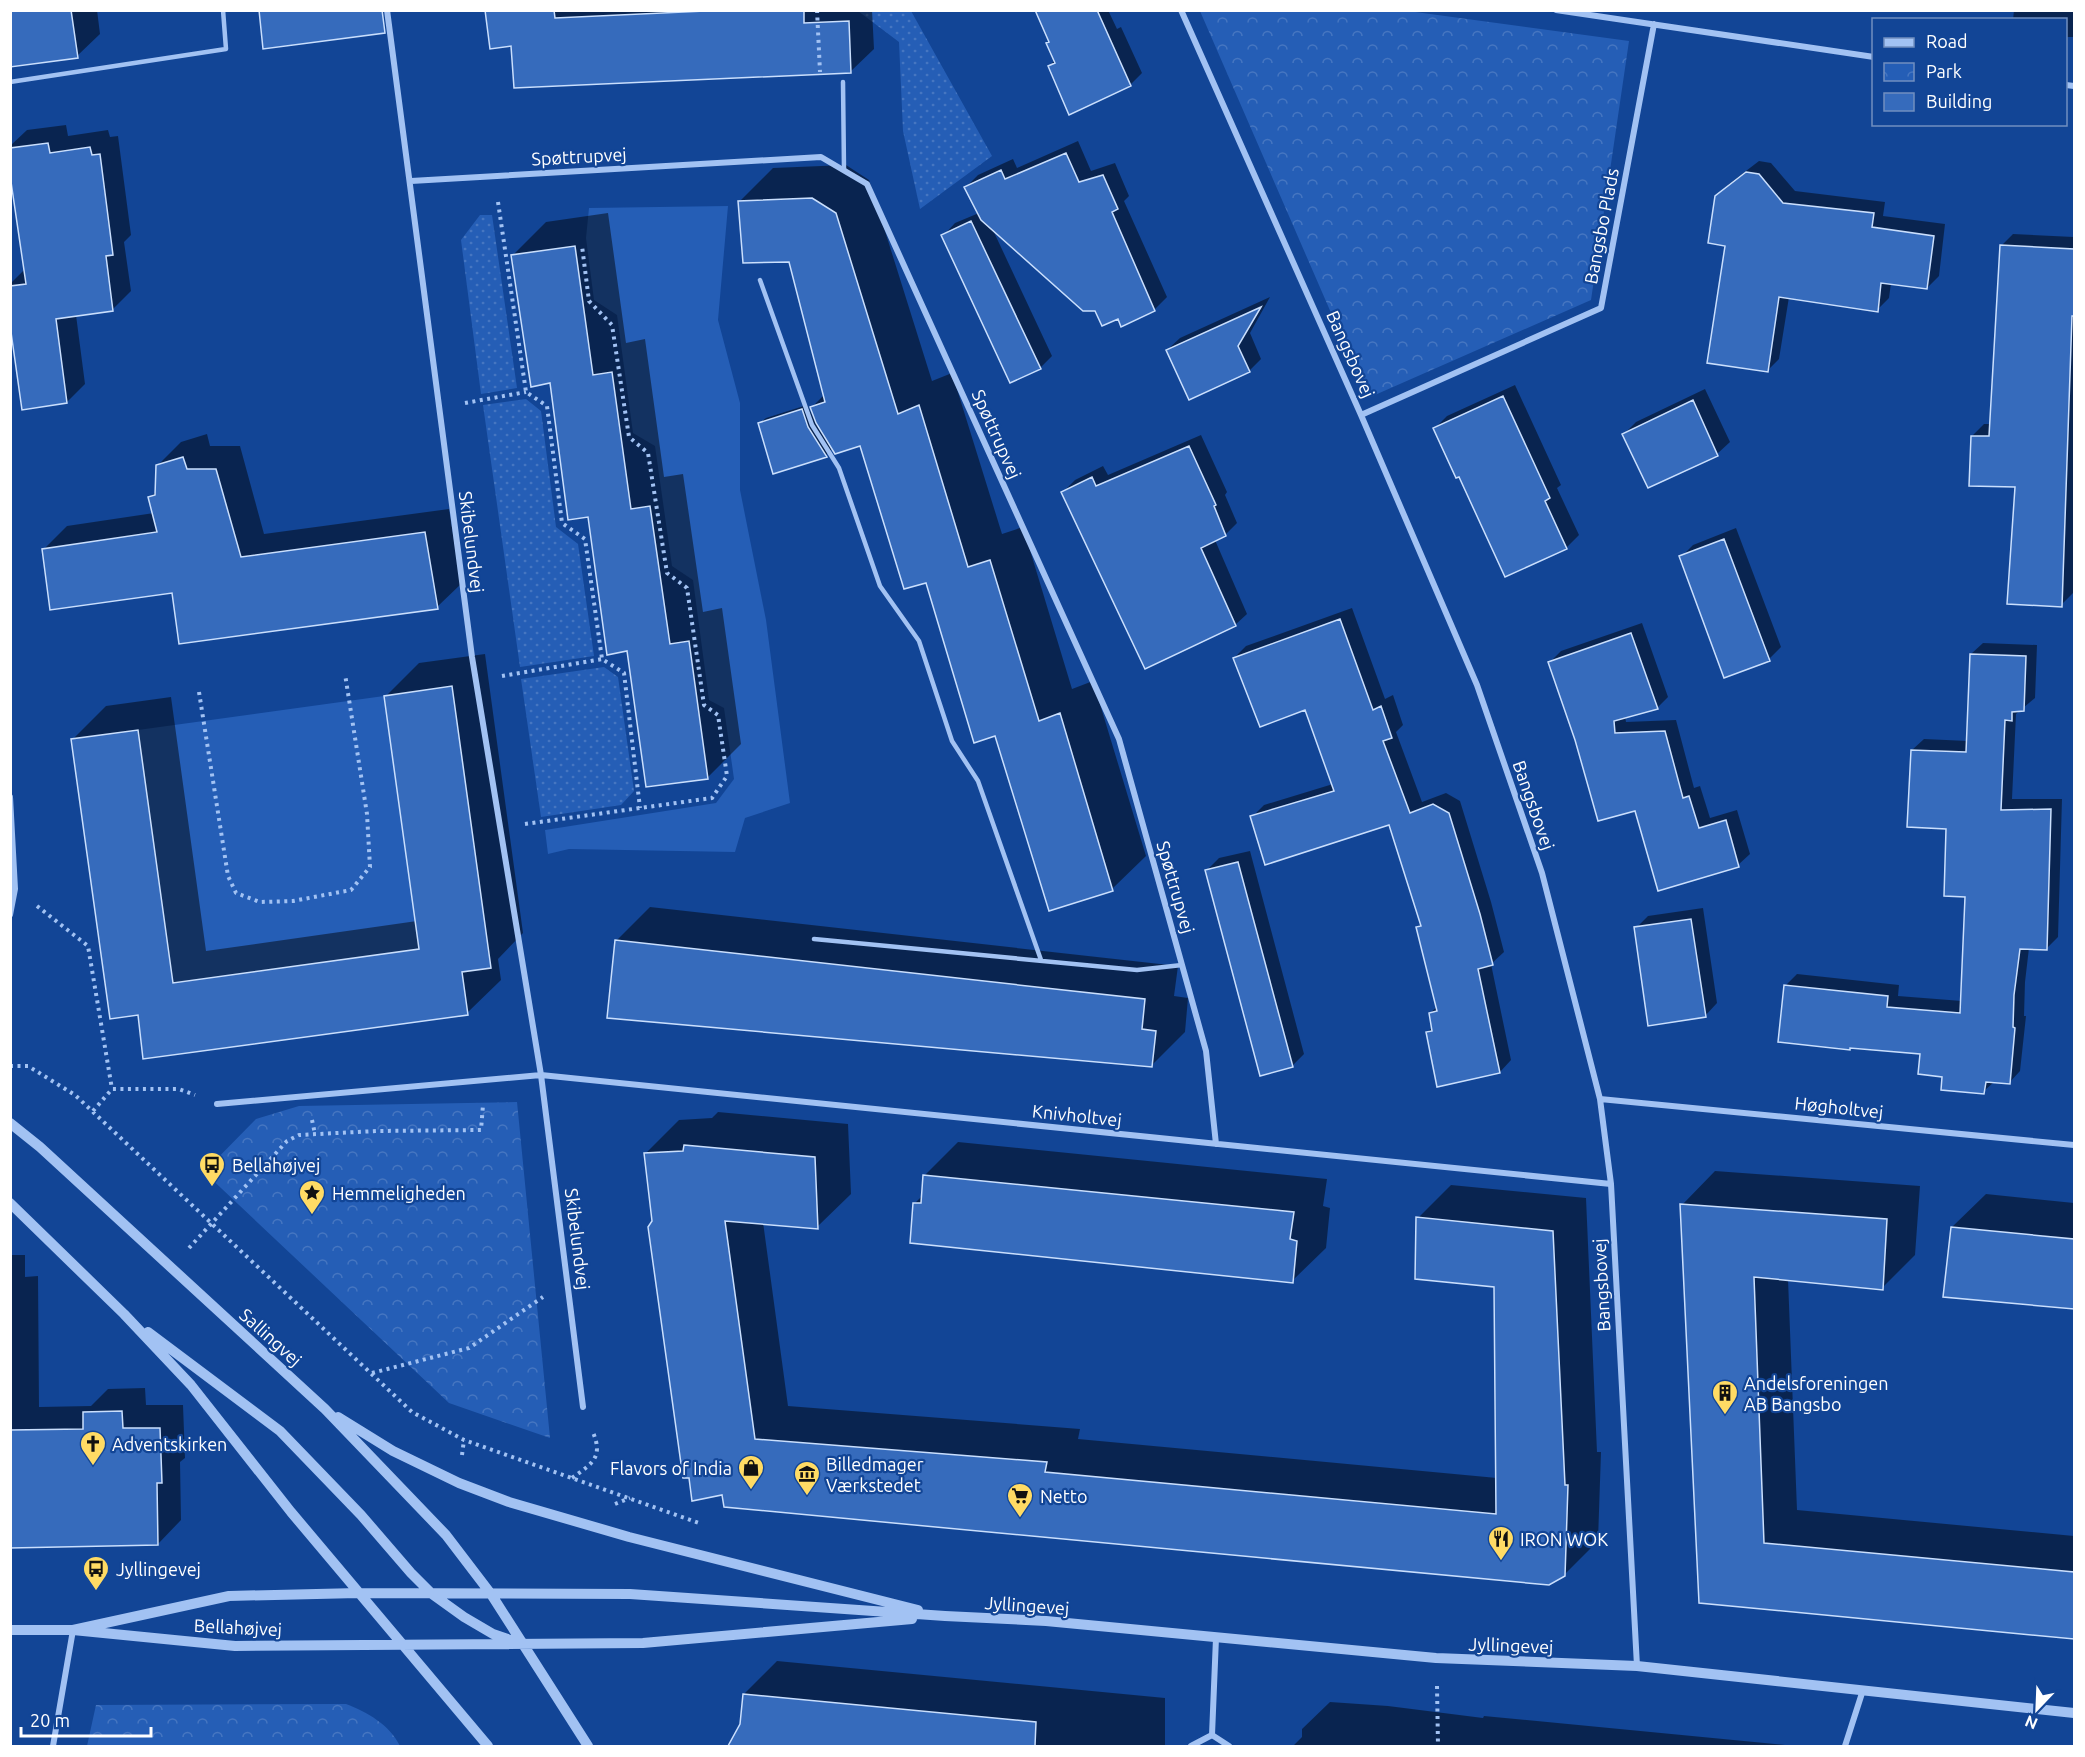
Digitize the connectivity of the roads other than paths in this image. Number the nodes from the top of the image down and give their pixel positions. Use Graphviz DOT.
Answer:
graph roads {
  1 [pos="223,10"];
  2 [pos="387,10"];
  3 [pos="1181,10"];
  4 [pos="1556,10"];
  5 [pos="1654,24"];
  6 [pos="1872,57"];
  7 [pos="10,82"];
  8 [pos="843,82"];
  9 [pos="844,170"];
  10 [pos="411,181"];
  11 [pos="760,280"];
  12 [pos="1361,414"];
  13 [pos="10,797"];
  14 [pos="10,915"];
  15 [pos="814,939"];
  16 [pos="1041,960"];
  17 [pos="1182,965"];
  18 [pos="541,1075"];
  19 [pos="1600,1099"];
  20 [pos="217,1104"];
  21 [pos="10,1123"];
  22 [pos="1216,1144"];
  23 [pos="2074,1145"];
  24 [pos="1611,1184"];
  25 [pos="10,1203"];
  26 [pos="124,1314"];
  27 [pos="583,1407"];
  28 [pos="325,1408"];
  29 [pos="358,1593"];
  30 [pos="432,1594"];
  31 [pos="491,1594"];
  32 [pos="945,1616"];
  33 [pos="10,1630"];
  34 [pos="73,1630"];
  35 [pos="1215,1638"];
  36 [pos="402,1644"];
  37 [pos="525,1645"];
  38 [pos="1638,1666"];
  39 [pos="1863,1689"];
  40 [pos="2074,1713"];
  41 [pos="1212,1735"];
  42 [pos="53,1746"];
  43 [pos="488,1746"];
  44 [pos="588,1746"];
  45 [pos="1191,1746"];
  46 [pos="1228,1746"];
  47 [pos="1845,1746"];
  1 -- 7 [label="lane"];
  2 -- 10 [label="street, Skibelundvej"];
  3 -- 12 [label="street, Bangsbovej"];
  4 -- 5 [label="street"];
  5 -- 6 [label="street"];
  5 -- 12 [label="street, Bangsbo Plads"];
  8 -- 9 [label="lane"];
  9 -- 10 [label="street, Spøttrupvej"];
  9 -- 17 [label="street, Spøttrupvej"];
  10 -- 18 [label="street, Skibelundvej"];
  11 -- 16 [label="lane"];
  12 -- 19 [label="street, Bangsbovej"];
  13 -- 14 [label="street"];
  15 -- 16 [label="lane"];
  16 -- 17 [label="lane"];
  17 -- 22 [label="street, Spøttrupvej"];
  18 -- 20 [label="street"];
  18 -- 22 [label="street, Knivholtvej"];
  18 -- 27 [label="street, Skibelundvej"];
  19 -- 23 [label="street, Høgholtvej"];
  19 -- 24 [label="street, Bangsbovej"];
  21 -- 28 [label="street, Sallingvej"];
  22 -- 24 [label="street, Knivholtvej"];
  24 -- 38 [label="street, Bangsbovej"];
  25 -- 26 [label="street"];
  26 -- 29 [label="street"];
  26 -- 30 [label="street"];
  28 -- 31 [label="street, Sallingvej"];
  28 -- 32 [label="street"];
  29 -- 30 [label="street, Bellahøjvej"];
  29 -- 34 [label="street, Bellahøjvej"];
  29 -- 36 [label="street"];
  30 -- 31 [label="street, Jyllingevej"];
  30 -- 37 [label="street"];
  31 -- 32 [label="street, Jyllingevej"];
  31 -- 37 [label="street, Sallingvej"];
  32 -- 35 [label="street, Jyllingevej"];
  32 -- 37 [label="street, Jyllingevej"];
  33 -- 34 [label="street, Bellahøjvej"];
  34 -- 36 [label="street, Bellahøjvej"];
  34 -- 42 [label="street"];
  35 -- 38 [label="street, Jyllingevej"];
  35 -- 41 [label="street"];
  36 -- 37 [label="street, Bellahøjvej"];
  36 -- 43 [label="street"];
  37 -- 44 [label="street, Sallingvej"];
  38 -- 39 [label="street, Jyllingevej"];
  39 -- 40 [label="street, Jyllingevej"];
  39 -- 47 [label="street"];
  41 -- 45 [label="street"];
  41 -- 46 [label="street"];
}
